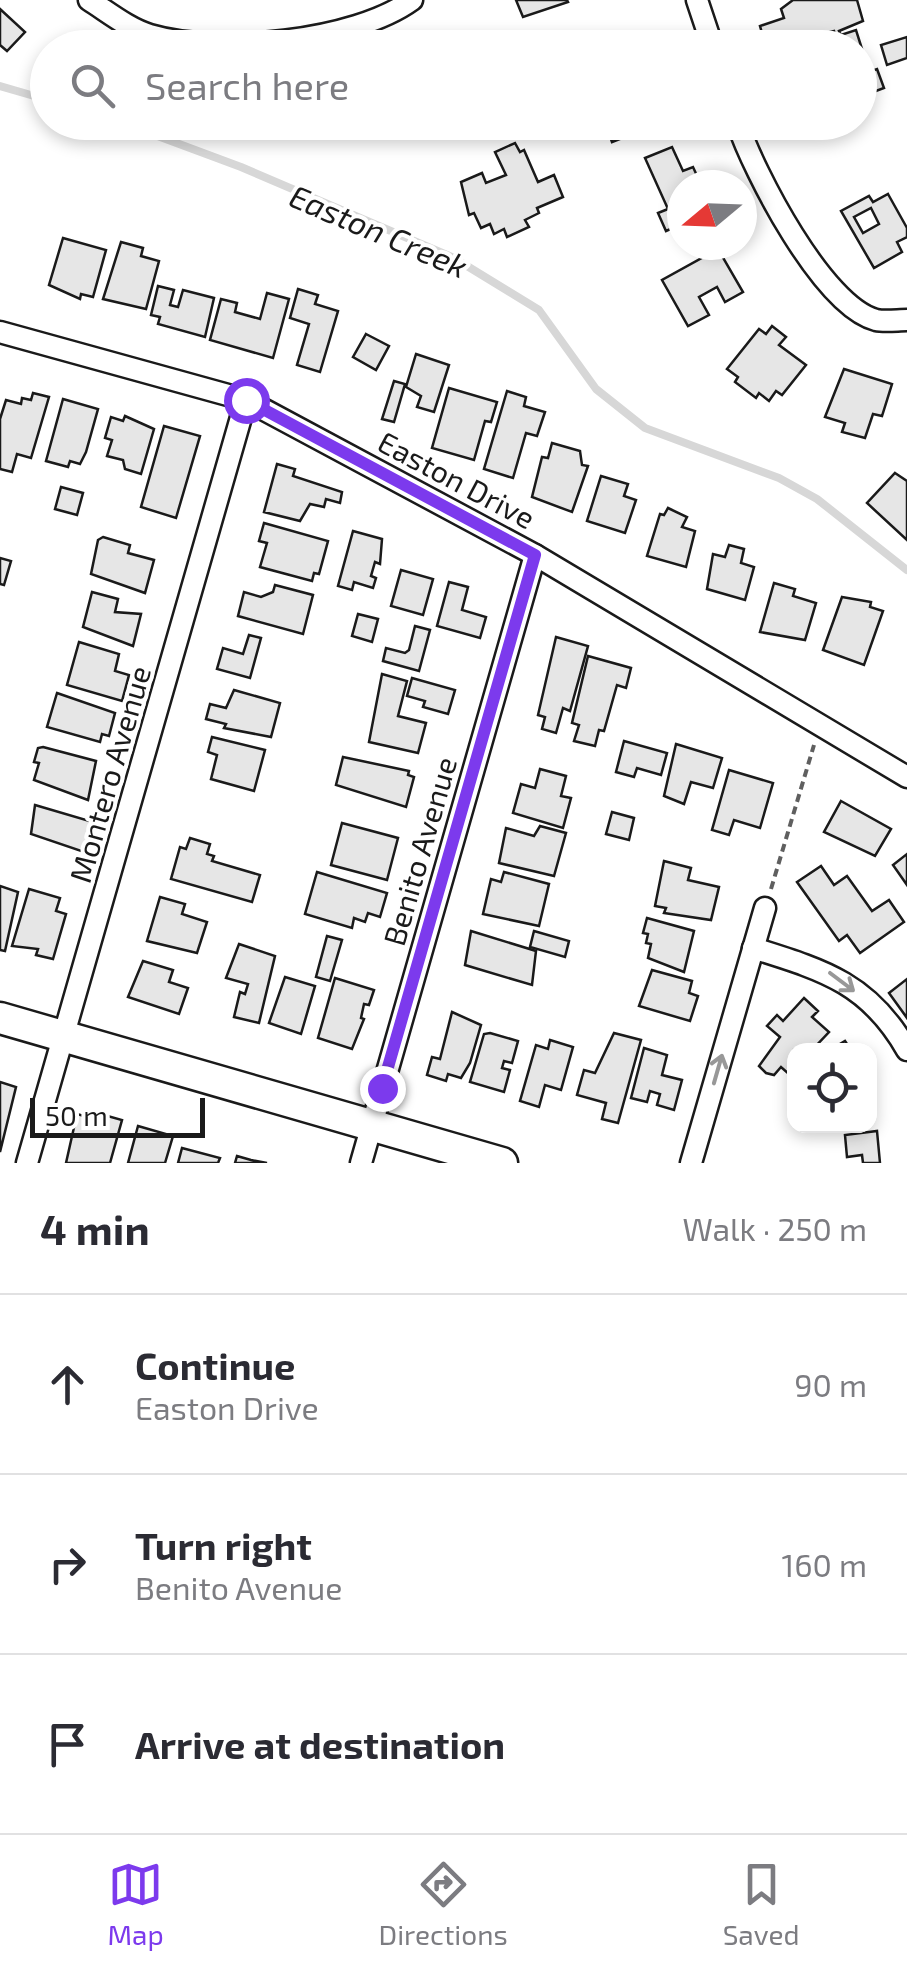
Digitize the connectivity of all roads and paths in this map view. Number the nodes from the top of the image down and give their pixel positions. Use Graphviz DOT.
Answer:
graph roads {
  1 [pos="89,0"];
  2 [pos="412,0"];
  3 [pos="697,0"];
  4 [pos="138,30"];
  5 [pos="350,30"];
  6 [pos="707,30"];
  7 [pos="746,140"];
  8 [pos="907,320"];
  9 [pos="0,332"];
  10 [pos="246,400"];
  11 [pos="535,555"];
  12 [pos="820,726"];
  13 [pos="907,777"];
  14 [pos="766,908"];
  15 [pos="754,948"];
  16 [pos="0,1018"];
  17 [pos="66,1038"];
  18 [pos="907,1050"];
  19 [pos="372,1126"];
  20 [pos="27,1163"];
  21 [pos="361,1163"];
  22 [pos="502,1163"];
  23 [pos="691,1163"];
  1 -- 4 [label="street"];
  2 -- 5 [label="street"];
  3 -- 6 [label="street"];
  7 -- 8 [label="street"];
  9 -- 10 [label="street, Easton Drive"];
  10 -- 11 [label="street, Easton Drive"];
  10 -- 17 [label="street, Montero Avenue"];
  11 -- 12 [label="street, Easton Drive"];
  11 -- 19 [label="street, Benito Avenue"];
  12 -- 13 [label="street, Easton Drive"];
  12 -- 14 [label="path"];
  14 -- 15 [label="street"];
  15 -- 18 [label="street, one-way"];
  23 -- 15 [label="street, one-way"];
  16 -- 17 [label="main road"];
  17 -- 19 [label="main road"];
  17 -- 20 [label="street, Montero Avenue"];
  19 -- 21 [label="street, Benito Avenue"];
  19 -- 22 [label="main road"];
}
